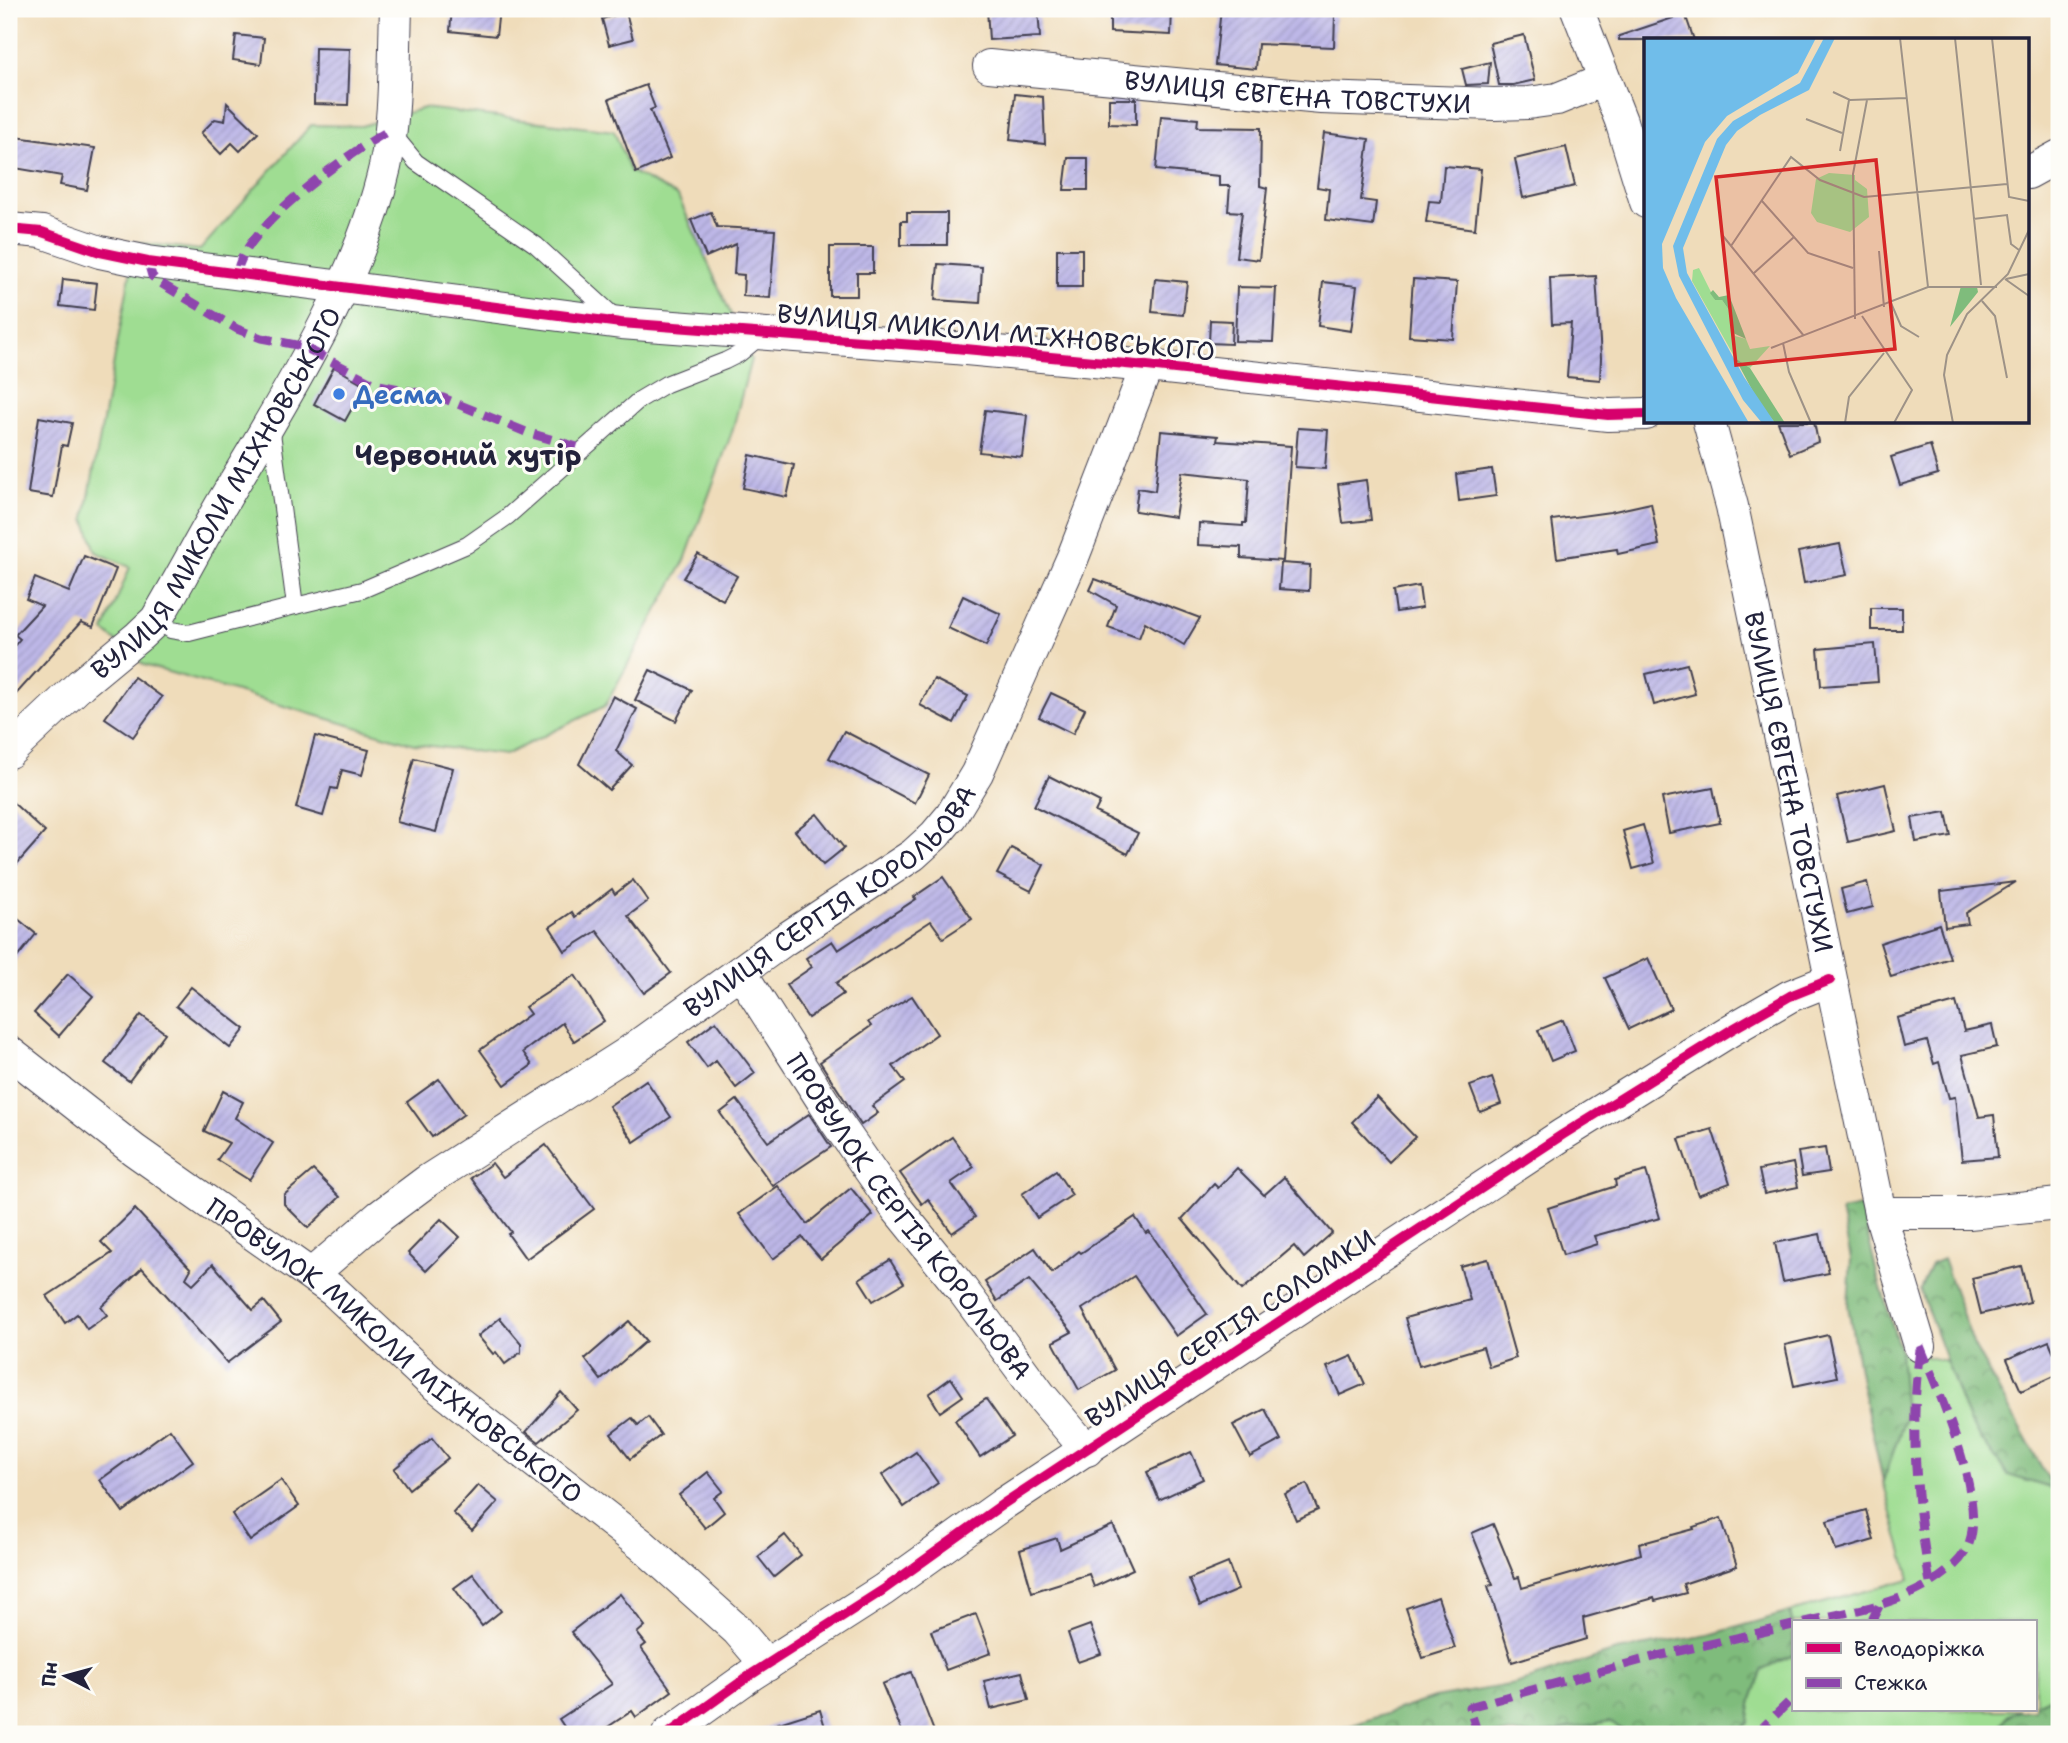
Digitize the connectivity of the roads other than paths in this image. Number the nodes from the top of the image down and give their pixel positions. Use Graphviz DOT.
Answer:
graph roads {
  1 [pos="396,9"];
  2 [pos="1577,9"];
  3 [pos="989,66"];
  4 [pos="1604,80"];
  5 [pos="390,130"];
  6 [pos="2059,156"];
  7 [pos="2030,172"];
  8 [pos="1644,196"];
  9 [pos="9,229"];
  10 [pos="342,286"];
  11 [pos="621,323"];
  12 [pos="762,335"];
  13 [pos="1147,366"];
  14 [pos="1644,414"];
  15 [pos="271,423"];
  16 [pos="1710,424"];
  17 [pos="295,606"];
  18 [pos="156,620"];
  19 [pos="9,752"];
  20 [pos="741,973"];
  21 [pos="1830,980"];
  22 [pos="9,1052"];
  23 [pos="2059,1203"];
  24 [pos="1880,1213"];
  25 [pos="312,1274"];
  26 [pos="1920,1346"];
  27 [pos="1087,1450"];
  28 [pos="767,1665"];
  29 [pos="668,1734"];
  1 -- 5 [label="street"];
  2 -- 4 [label="street"];
  3 -- 4 [label="street, ВУЛИЦЯ ЄВГЕНА ТОВСТУХИ"];
  4 -- 8 [label="street"];
  5 -- 10 [label="street"];
  5 -- 11 [label="lane"];
  6 -- 7 [label="street"];
  9 -- 10 [label="street"];
  10 -- 11 [label="street, ВУЛИЦЯ МИКОЛИ МІХНОВСЬКОГО"];
  10 -- 15 [label="street, ВУЛИЦЯ МИКОЛИ МІХНОВСЬКОГО"];
  11 -- 12 [label="street, ВУЛИЦЯ МИКОЛИ МІХНОВСЬКОГО"];
  12 -- 13 [label="street, ВУЛИЦЯ МИКОЛИ МІХНОВСЬКОГО"];
  12 -- 17 [label="lane"];
  13 -- 14 [label="street, ВУЛИЦЯ МИКОЛИ МІХНОВСЬКОГО"];
  13 -- 20 [label="street, ВУЛИЦЯ СЕРГІЯ КОРОЛЬОВА"];
  15 -- 17 [label="lane"];
  15 -- 18 [label="street, ВУЛИЦЯ МИКОЛИ МІХНОВСЬКОГО"];
  16 -- 21 [label="street, ВУЛИЦЯ ЄВГЕНА ТОВСТУХИ"];
  17 -- 18 [label="lane"];
  18 -- 19 [label="street, ВУЛИЦЯ МИКОЛИ МІХНОВСЬКОГО"];
  20 -- 25 [label="street, ВУЛИЦЯ СЕРГІЯ КОРОЛЬОВА"];
  20 -- 27 [label="street, ПРОВУЛОК СЕРГІЯ КОРОЛЬОВА"];
  21 -- 24 [label="street, ВУЛИЦЯ ЄВГЕНА ТОВСТУХИ"];
  21 -- 27 [label="street, ВУЛИЦЯ СЕРГІЯ СОЛОМКИ"];
  22 -- 25 [label="street, ПРОВУЛОК МИКОЛИ МІХНОВСЬКОГО"];
  23 -- 24 [label="street"];
  24 -- 26 [label="street, ВУЛИЦЯ ЄВГЕНА ТОВСТУХИ"];
  25 -- 28 [label="street, ПРОВУЛОК МИКОЛИ МІХНОВСЬКОГО"];
  27 -- 28 [label="street, ВУЛИЦЯ СЕРГІЯ СОЛОМКИ"];
  28 -- 29 [label="street, ВУЛИЦЯ СЕРГІЯ СОЛОМКИ"];
}
